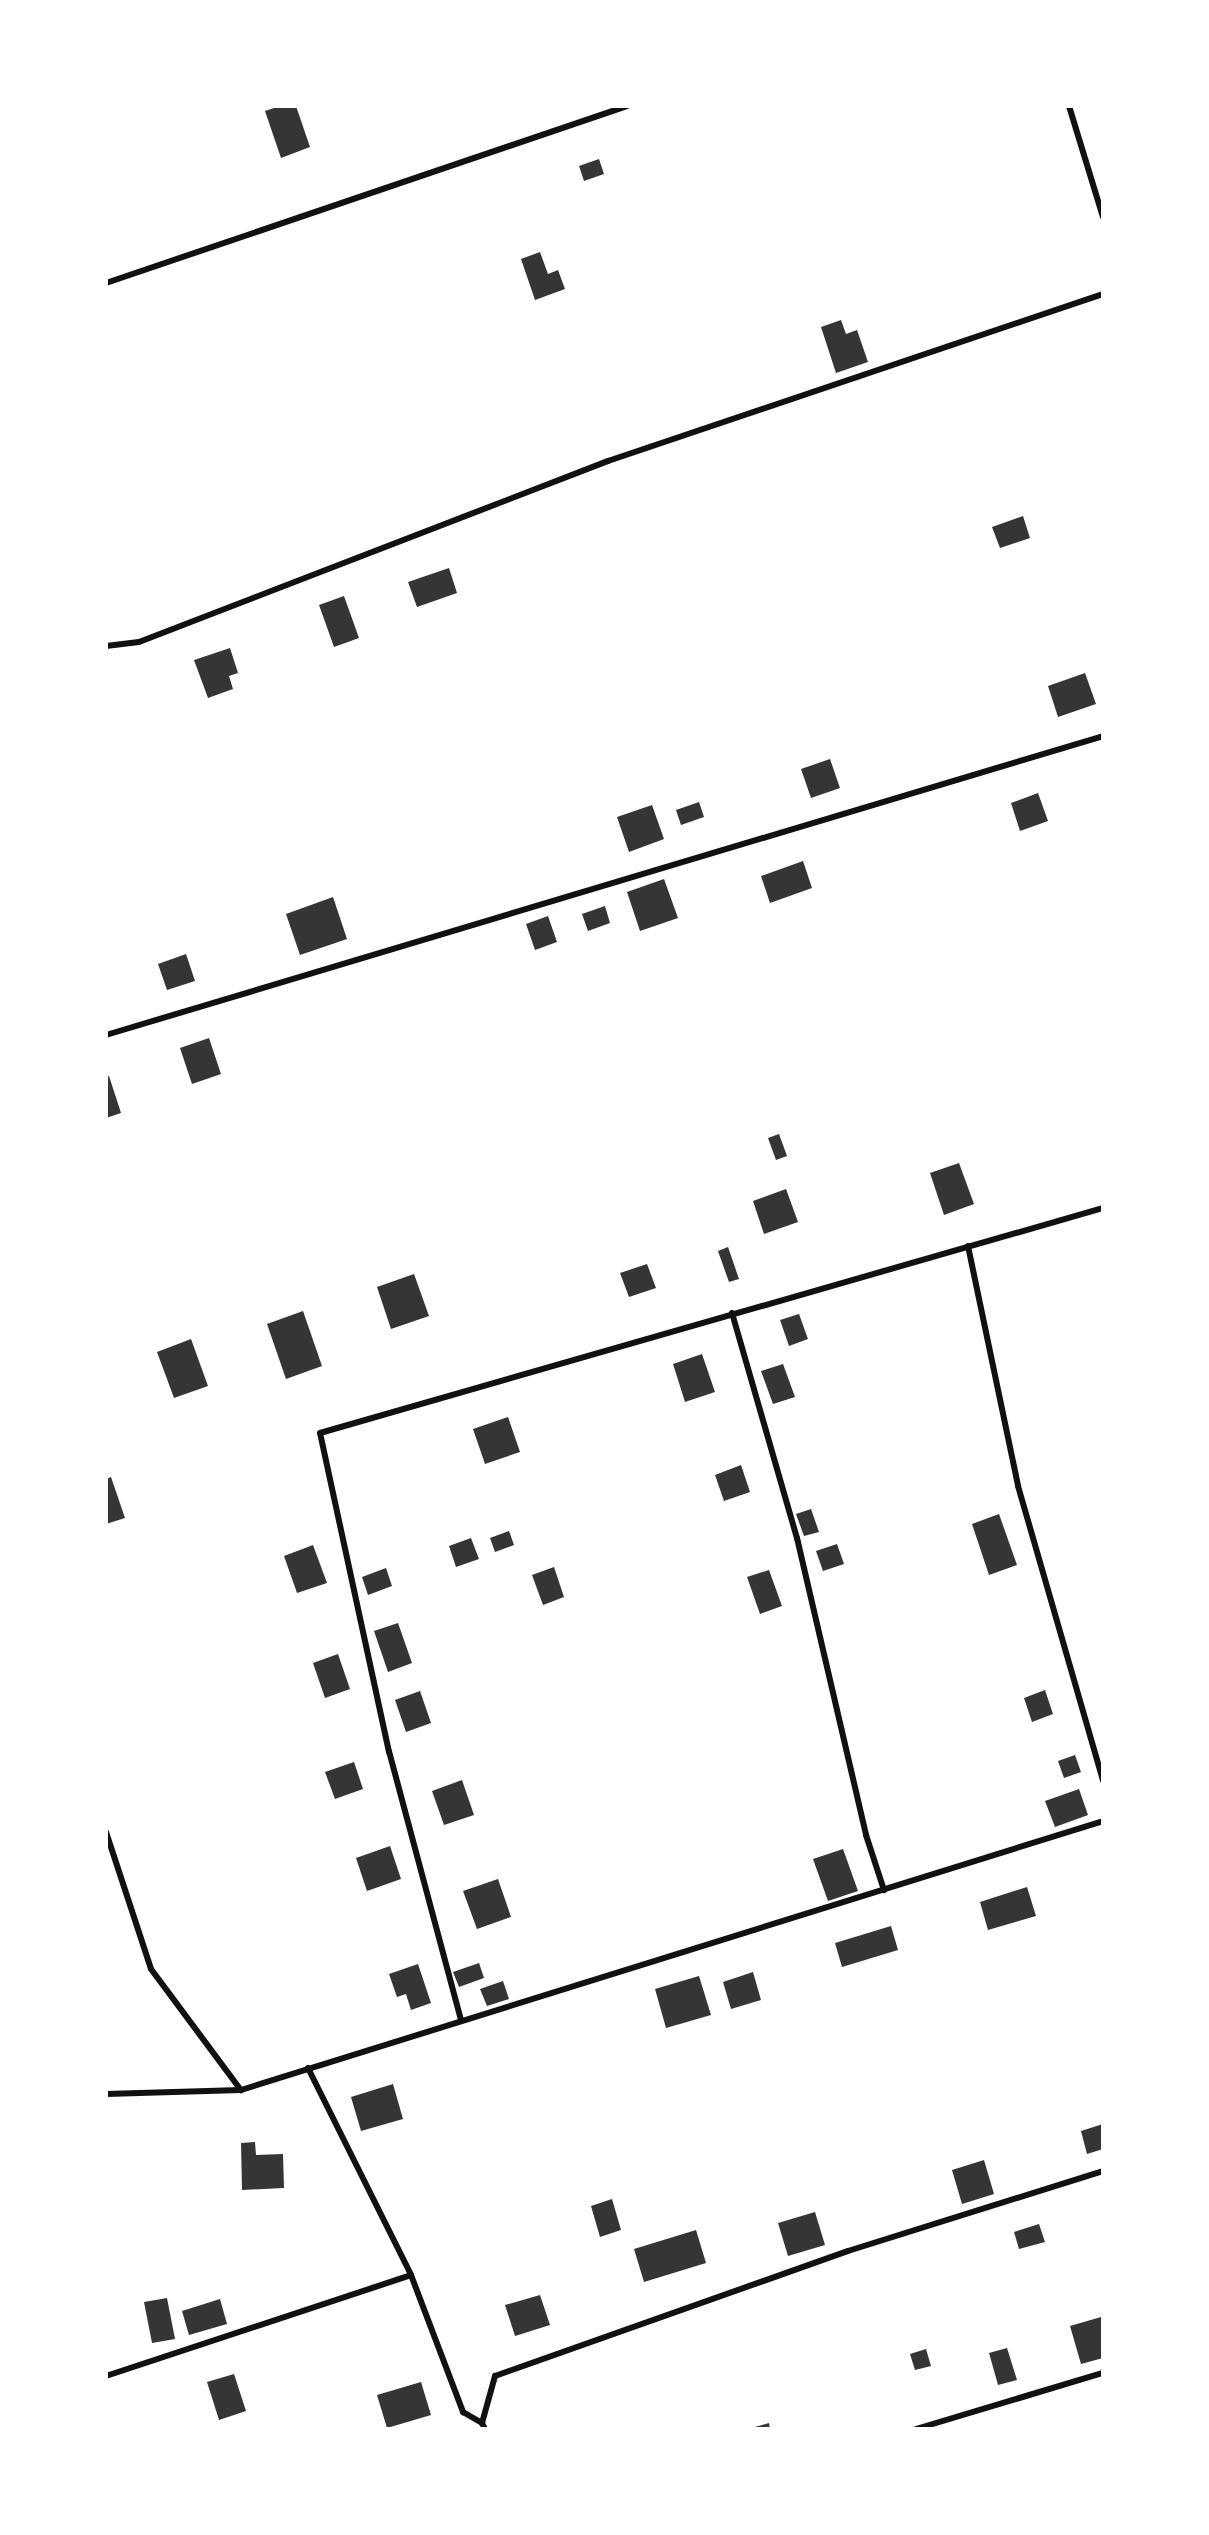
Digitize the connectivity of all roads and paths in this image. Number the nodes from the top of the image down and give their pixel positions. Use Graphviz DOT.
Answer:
graph roads {
  1 [pos="627,106"];
  2 [pos="1069,106"];
  3 [pos="1103,217"];
  4 [pos="106,283"];
  5 [pos="1103,294"];
  6 [pos="106,646"];
  7 [pos="1103,736"];
  8 [pos="106,1035"];
  9 [pos="1103,1208"];
  10 [pos="968,1246"];
  11 [pos="732,1313"];
  12 [pos="1103,1781"];
  13 [pos="1103,1821"];
  14 [pos="106,1832"];
  15 [pos="884,1890"];
  16 [pos="461,2020"];
  17 [pos="308,2068"];
  18 [pos="241,2090"];
  19 [pos="106,2094"];
  20 [pos="1103,2171"];
  21 [pos="411,2275"];
  22 [pos="1103,2373"];
  23 [pos="106,2376"];
  24 [pos="484,2426"];
  25 [pos="916,2429"];
  1 -- 4 [label="lane"];
  2 -- 3 [label="lane"];
  5 -- 6 [label="lane"];
  7 -- 8 [label="lane"];
  9 -- 10 [label="lane"];
  10 -- 11 [label="lane"];
  10 -- 12 [label="lane"];
  11 -- 15 [label="lane"];
  11 -- 16 [label="lane"];
  13 -- 15 [label="lane"];
  14 -- 18 [label="lane"];
  15 -- 16 [label="lane"];
  16 -- 17 [label="lane"];
  17 -- 18 [label="lane"];
  17 -- 21 [label="lane"];
  18 -- 19 [label="lane"];
  20 -- 24 [label="lane"];
  21 -- 23 [label="lane"];
  21 -- 24 [label="lane"];
  22 -- 25 [label="lane"];
}
